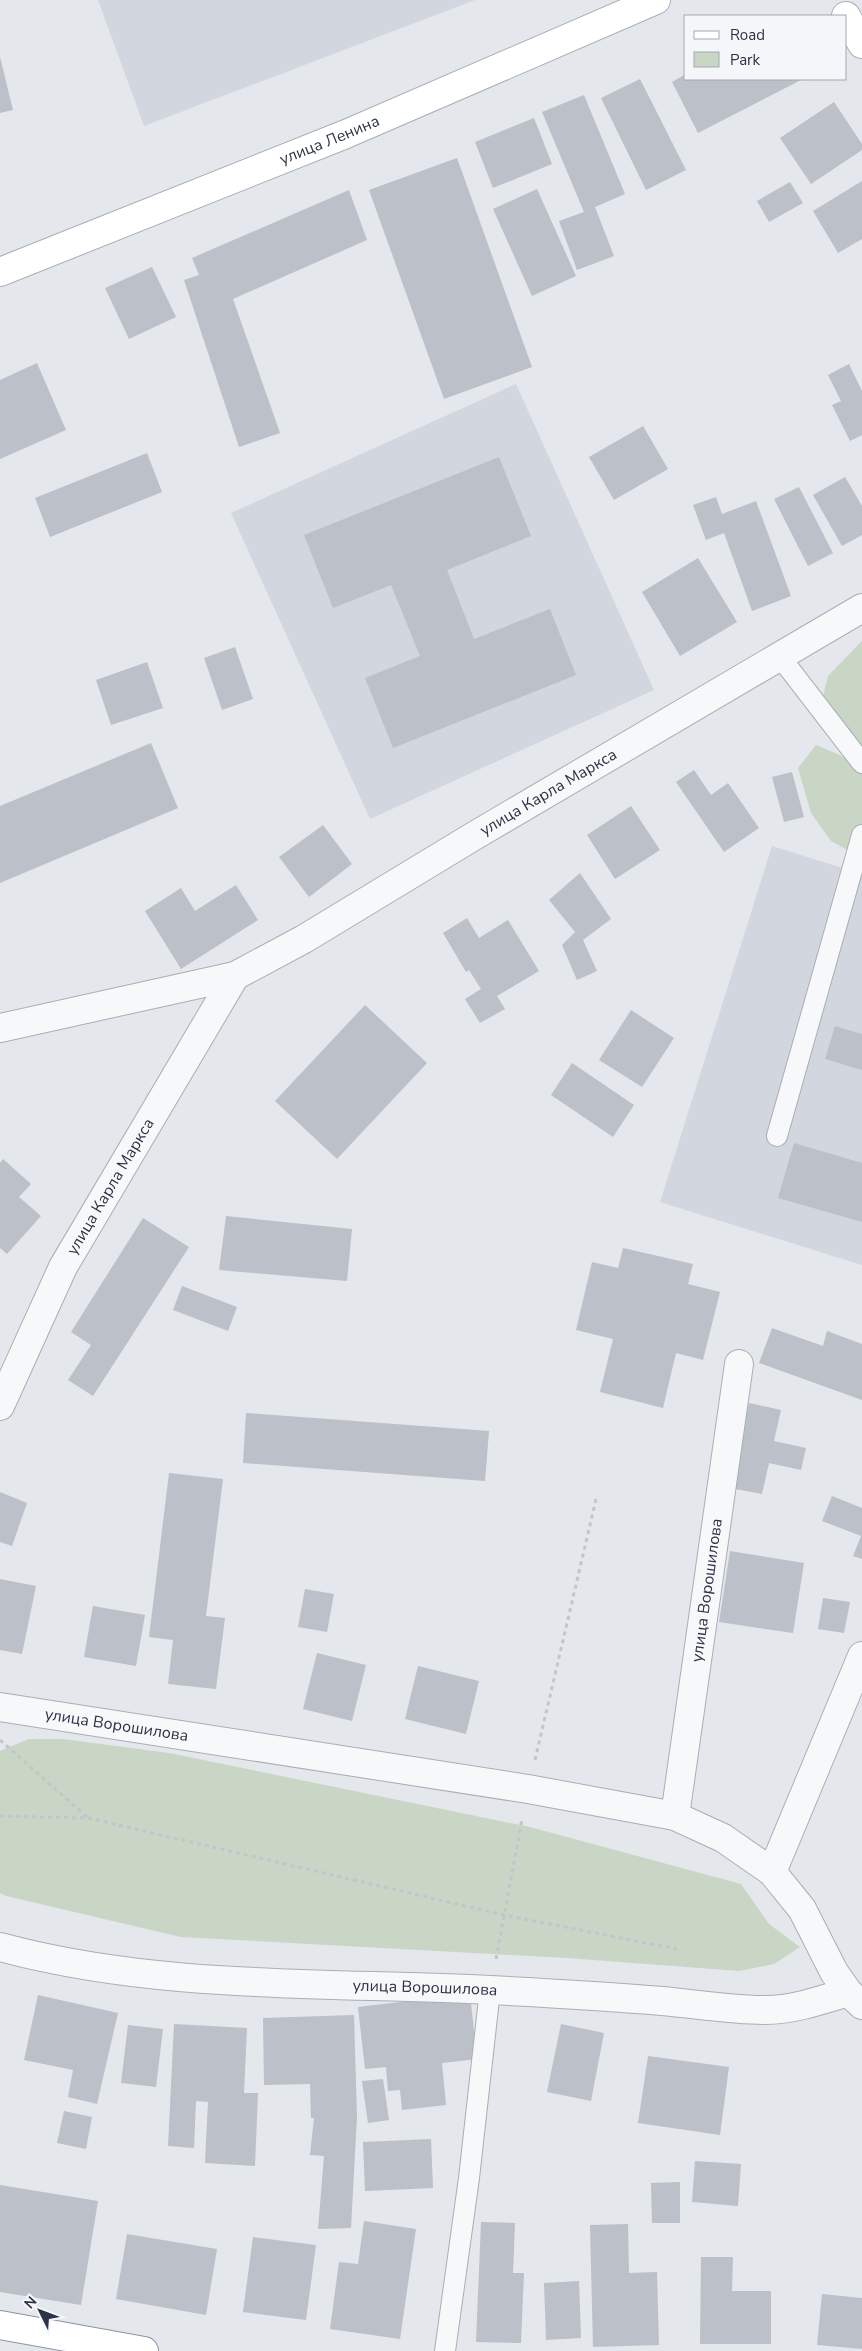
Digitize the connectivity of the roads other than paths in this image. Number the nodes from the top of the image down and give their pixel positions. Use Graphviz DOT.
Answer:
graph roads {
  1 [pos="656,0"];
  2 [pos="836,0"];
  3 [pos="845,15"];
  4 [pos="847,18"];
  5 [pos="862,44"];
  6 [pos="0,272"];
  7 [pos="862,608"];
  8 [pos="781,658"];
  9 [pos="862,763"];
  10 [pos="862,835"];
  11 [pos="235,976"];
  12 [pos="0,1028"];
  13 [pos="777,1136"];
  14 [pos="739,1364"];
  15 [pos="0,1406"];
  16 [pos="862,1656"];
  17 [pos="0,1707"];
  18 [pos="675,1816"];
  19 [pos="772,1872"];
  20 [pos="0,1947"];
  21 [pos="490,1990"];
  22 [pos="855,1999"];
  23 [pos="0,2325"];
  24 [pos="144,2351"];
  25 [pos="445,2351"];
  1 -- 6 [label="main road, улица Ленина"];
  2 -- 3 [label="main road"];
  4 -- 5 [label="main road"];
  7 -- 8 [label="street, улица Карла Маркса"];
  8 -- 9 [label="lane"];
  8 -- 11 [label="street, улица Карла Маркса"];
  10 -- 13 [label="lane"];
  11 -- 12 [label="street, улица Карла Маркса"];
  11 -- 15 [label="street, улица Карла Маркса"];
  14 -- 18 [label="street, улица Ворошилова"];
  16 -- 19 [label="street"];
  17 -- 18 [label="street, улица Ворошилова"];
  18 -- 19 [label="street, улица Ворошилова"];
  19 -- 22 [label="street, улица Ворошилова"];
  20 -- 21 [label="street, улица Ворошилова"];
  21 -- 22 [label="street, улица Ворошилова"];
  21 -- 25 [label="lane"];
  23 -- 24 [label="main road"];
}
